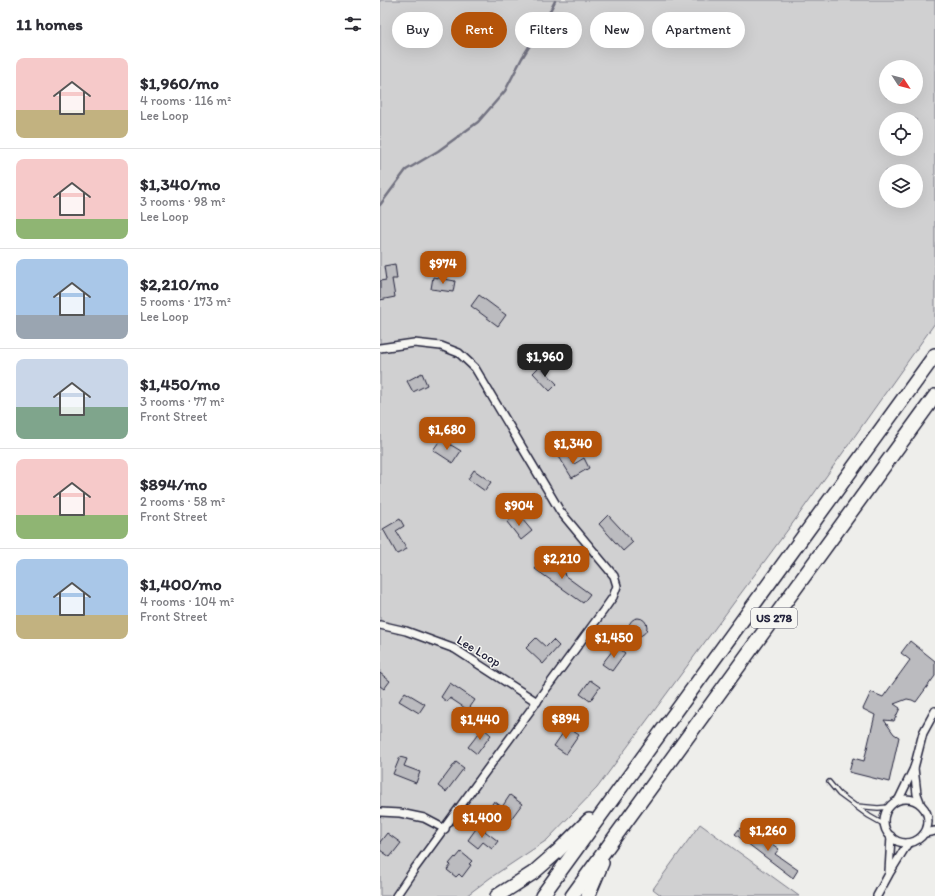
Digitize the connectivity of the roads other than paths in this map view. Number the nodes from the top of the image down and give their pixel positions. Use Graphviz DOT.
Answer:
graph roads {
  1 [pos="380,348"];
  2 [pos="935,355"];
  3 [pos="935,396"];
  4 [pos="380,625"];
  5 [pos="537,702"];
  6 [pos="935,711"];
  7 [pos="914,768"];
  8 [pos="624,782"];
  9 [pos="829,782"];
  10 [pos="900,799"];
  11 [pos="920,802"];
  12 [pos="855,806"];
  13 [pos="889,807"];
  14 [pos="380,812"];
  15 [pos="928,814"];
  16 [pos="935,819"];
  17 [pos="885,825"];
  18 [pos="444,829"];
  19 [pos="935,831"];
  20 [pos="925,833"];
  21 [pos="891,836"];
  22 [pos="613,840"];
  23 [pos="908,843"];
  24 [pos="889,874"];
  25 [pos="396,896"];
  26 [pos="497,896"];
  27 [pos="542,896"];
  28 [pos="572,896"];
  29 [pos="588,896"];
  30 [pos="877,896"];
  1 -- 5 [label="street"];
  2 -- 8 [label="highway, US 278"];
  3 -- 22 [label="highway, US 278"];
  4 -- 5 [label="street, Lee Loop"];
  5 -- 18 [label="street"];
  6 -- 7 [label="street"];
  7 -- 10 [label="street"];
  7 -- 11 [label="street"];
  8 -- 26 [label="highway"];
  8 -- 27 [label="highway, US 278"];
  9 -- 12 [label="lane"];
  10 -- 11 [label="street"];
  10 -- 13 [label="street"];
  11 -- 15 [label="street"];
  12 -- 13 [label="lane"];
  12 -- 17 [label="lane"];
  13 -- 17 [label="street"];
  14 -- 18 [label="street"];
  15 -- 16 [label="street"];
  15 -- 20 [label="street"];
  17 -- 21 [label="street"];
  18 -- 25 [label="street"];
  19 -- 20 [label="street"];
  20 -- 23 [label="street"];
  21 -- 23 [label="street"];
  21 -- 24 [label="street"];
  22 -- 28 [label="highway, US 278"];
  22 -- 29 [label="highway"];
  23 -- 24 [label="street"];
  24 -- 30 [label="street"];
}
